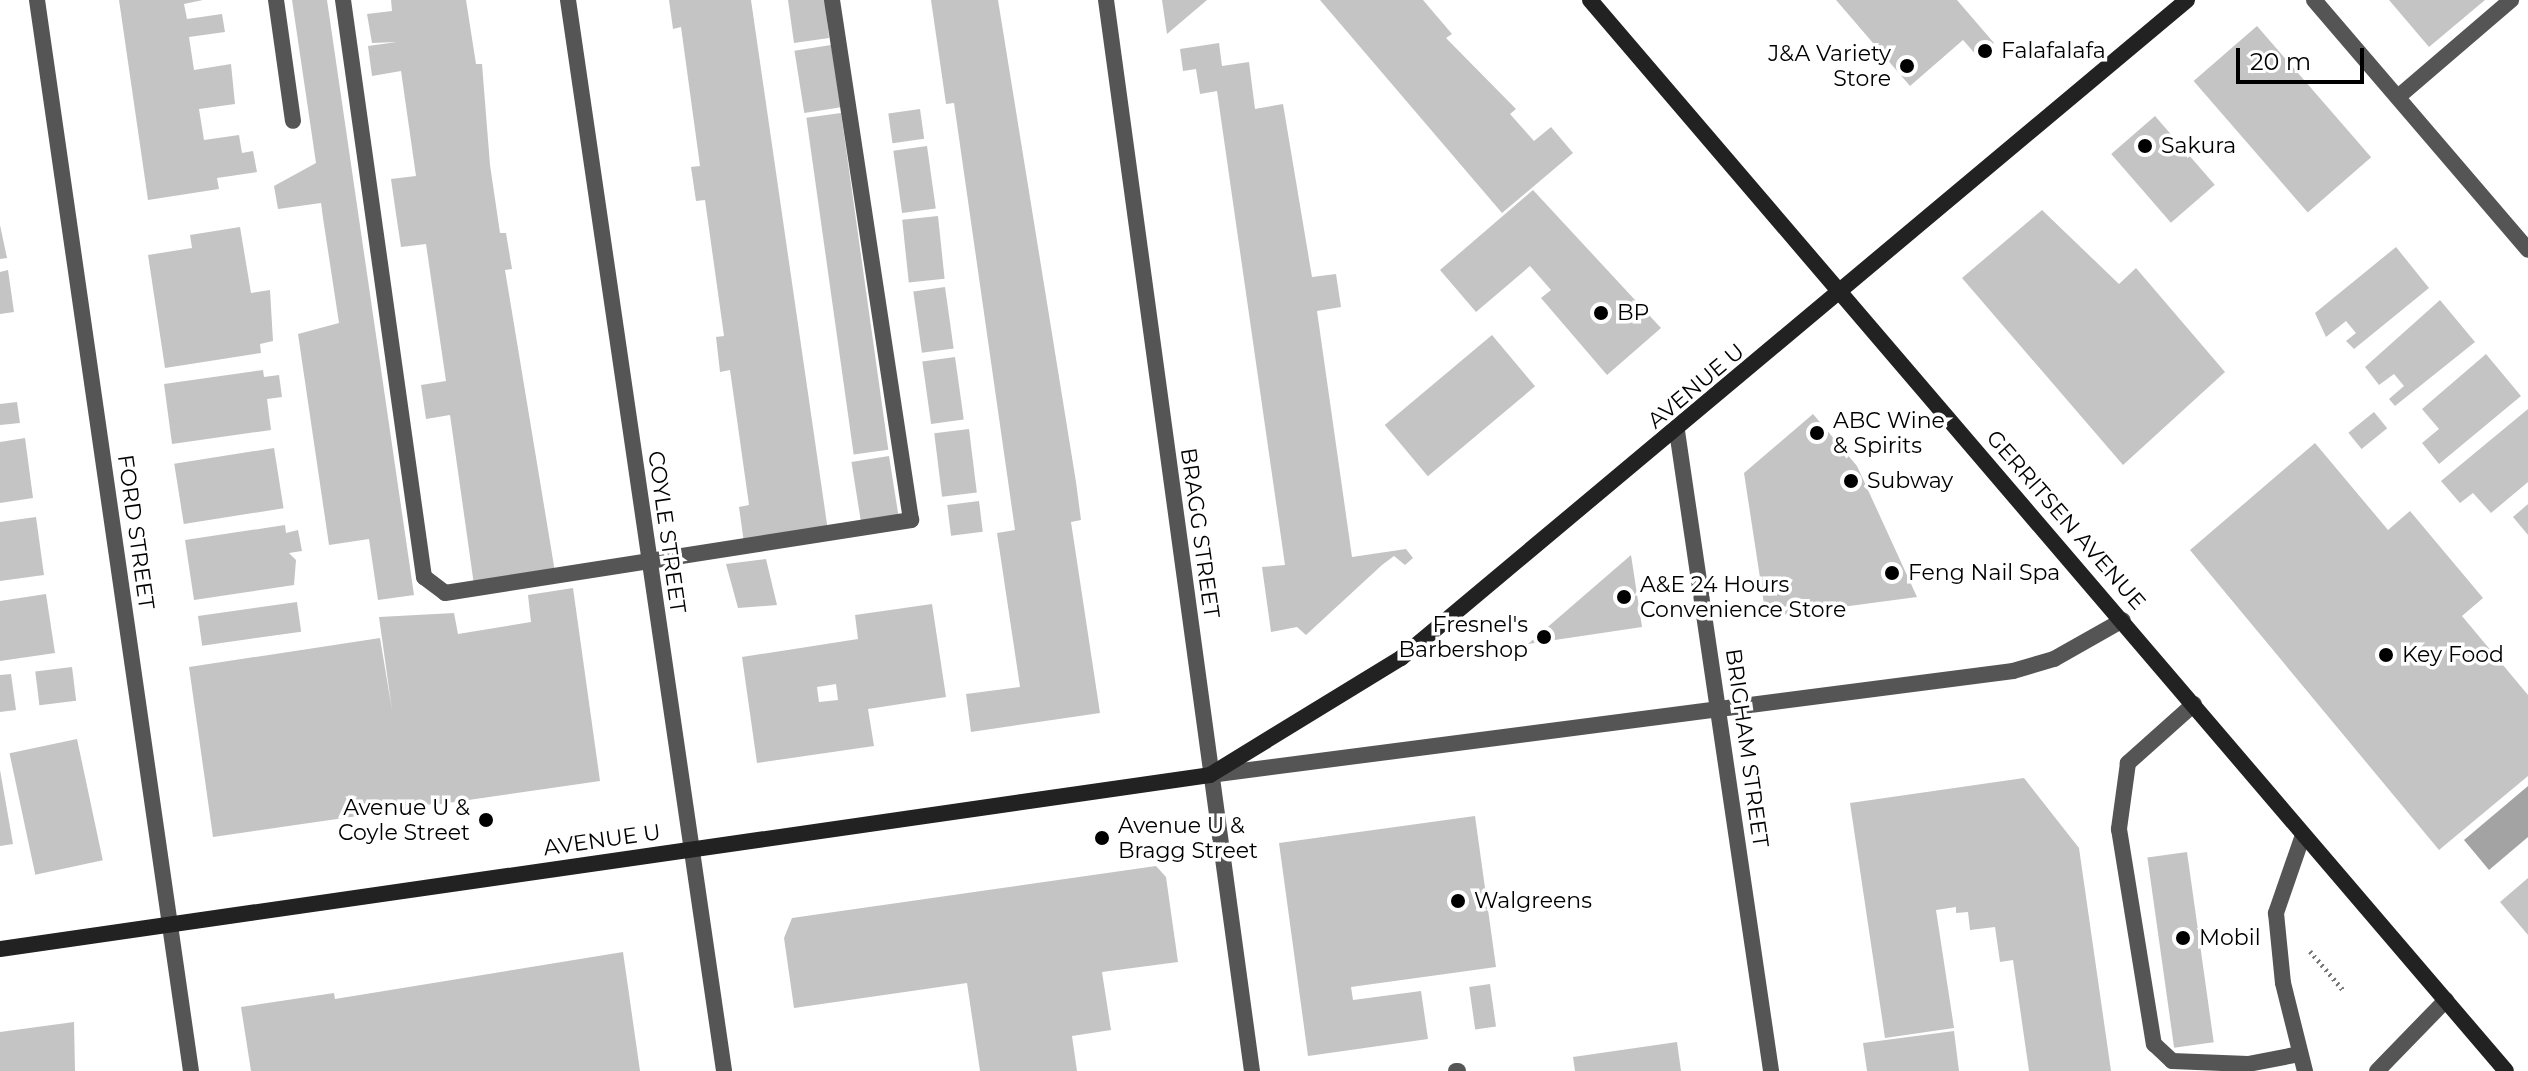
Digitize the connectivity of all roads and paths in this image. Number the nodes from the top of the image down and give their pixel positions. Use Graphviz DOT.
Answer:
graph roads {
  1 [pos="37,0"];
  2 [pos="276,0"];
  3 [pos="343,0"];
  4 [pos="568,0"];
  5 [pos="832,0"];
  6 [pos="1106,0"];
  7 [pos="1590,0"];
  8 [pos="2187,0"];
  9 [pos="2314,0"];
  10 [pos="2511,0"];
  11 [pos="2398,97"];
  12 [pos="293,121"];
  13 [pos="2528,250"];
  14 [pos="1840,294"];
  15 [pos="1677,431"];
  16 [pos="649,564"];
  17 [pos="2123,620"];
  18 [pos="2194,704"];
  19 [pos="1720,713"];
  20 [pos="1210,775"];
  21 [pos="2303,835"];
  22 [pos="693,849"];
  23 [pos="170,925"];
  24 [pos="2304,945"];
  25 [pos="0,949"];
  26 [pos="2344,991"];
  27 [pos="2446,1000"];
  28 [pos="2300,1054"];
  29 [pos="191,1071"];
  30 [pos="724,1071"];
  31 [pos="1252,1071"];
  32 [pos="1771,1071"];
  33 [pos="2305,1071"];
  34 [pos="2377,1071"];
  35 [pos="2506,1071"];
  1 -- 23 [label="street, FORD STREET"];
  2 -- 12 [label="street"];
  3 -- 16 [label="street"];
  4 -- 16 [label="street, COYLE STREET"];
  5 -- 16 [label="street"];
  6 -- 20 [label="street, BRAGG STREET"];
  7 -- 14 [label="main road, GERRITSEN AVENUE"];
  8 -- 14 [label="main road, AVENUE U"];
  9 -- 11 [label="street"];
  10 -- 11 [label="street"];
  11 -- 13 [label="street"];
  14 -- 15 [label="main road, AVENUE U"];
  14 -- 17 [label="main road, GERRITSEN AVENUE"];
  15 -- 19 [label="street, BRIGHAM STREET"];
  15 -- 20 [label="main road, AVENUE U"];
  16 -- 22 [label="street, COYLE STREET"];
  17 -- 18 [label="main road, GERRITSEN AVENUE"];
  17 -- 19 [label="street, AVENUE U"];
  18 -- 21 [label="main road, GERRITSEN AVENUE"];
  18 -- 28 [label="street"];
  19 -- 20 [label="street, AVENUE U"];
  19 -- 32 [label="street, BRIGHAM STREET"];
  20 -- 22 [label="main road, AVENUE U"];
  20 -- 31 [label="street, BRAGG STREET"];
  21 -- 27 [label="main road, GERRITSEN AVENUE"];
  21 -- 28 [label="street"];
  22 -- 23 [label="main road, AVENUE U"];
  22 -- 30 [label="street, COYLE STREET"];
  23 -- 25 [label="main road, AVENUE U"];
  23 -- 29 [label="street, FORD STREET"];
  24 -- 26 [label="path"];
  27 -- 34 [label="street"];
  27 -- 35 [label="main road, GERRITSEN AVENUE"];
  28 -- 33 [label="street"];
}
